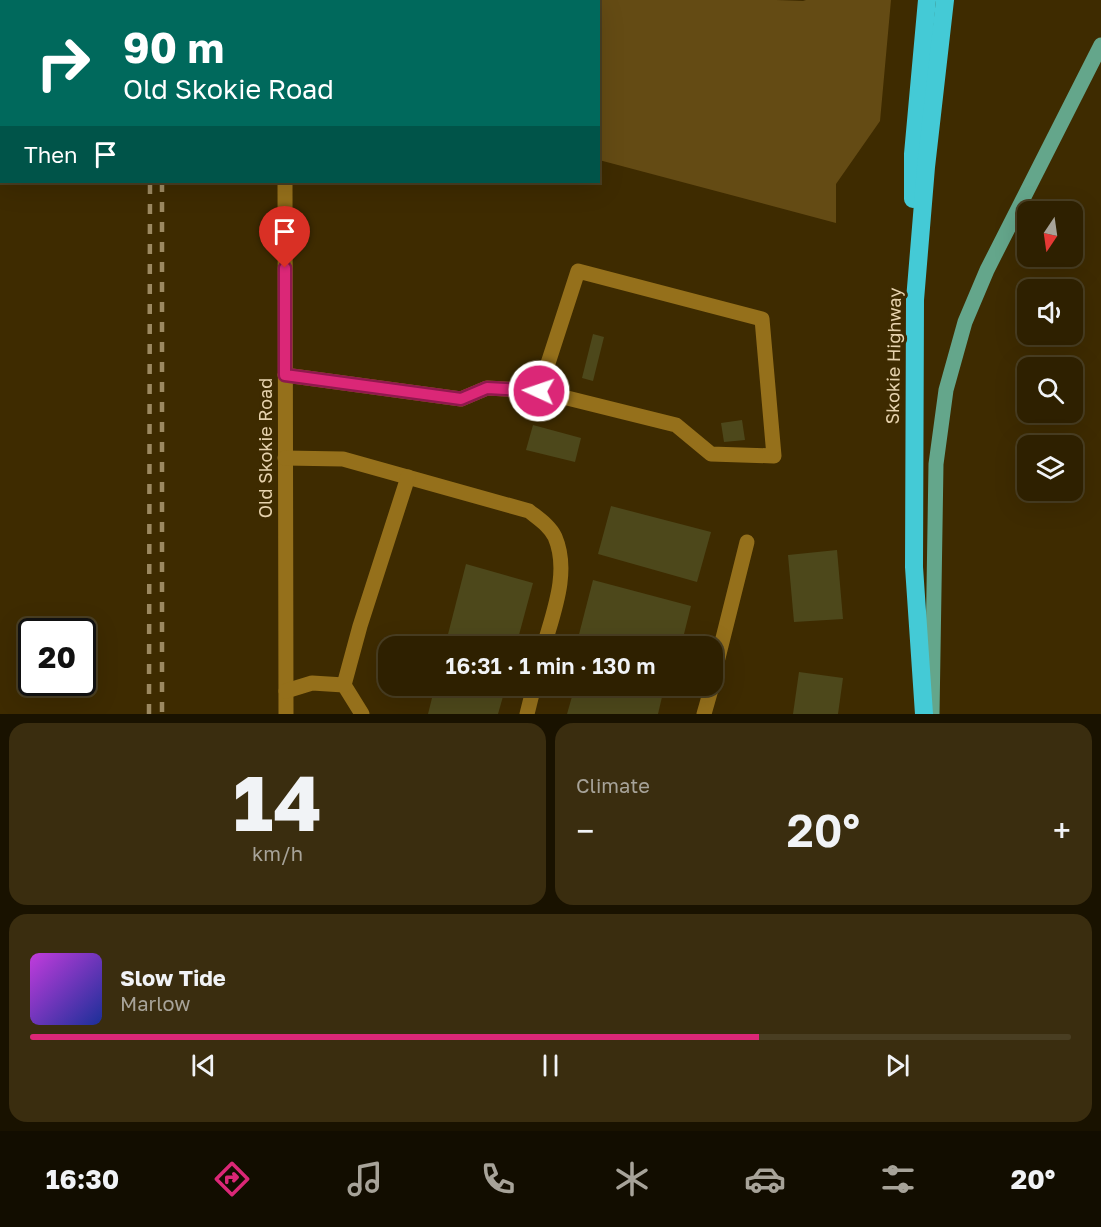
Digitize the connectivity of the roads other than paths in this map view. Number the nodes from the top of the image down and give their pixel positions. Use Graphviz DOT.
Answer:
graph roads {
  1 [pos="927,0"];
  2 [pos="945,0"];
  3 [pos="1101,45"];
  4 [pos="285,183"];
  5 [pos="915,300"];
  6 [pos="285,375"];
  7 [pos="539,391"];
  8 [pos="285,458"];
  9 [pos="408,477"];
  10 [pos="747,542"];
  11 [pos="547,636"];
  12 [pos="723,639"];
  13 [pos="344,685"];
  14 [pos="286,691"];
  15 [pos="532,696"];
  16 [pos="709,696"];
  17 [pos="286,714"];
  18 [pos="362,714"];
  19 [pos="527,714"];
  20 [pos="704,714"];
  21 [pos="924,714"];
  22 [pos="932,714"];
  1 -- 5 [label="highway"];
  2 -- 5 [label="highway, Skokie Highway"];
  3 -- 22 [label="main road"];
  4 -- 6 [label="street, Old Skokie Road"];
  5 -- 21 [label="highway, Skokie Highway"];
  6 -- 7 [label="street"];
  6 -- 8 [label="street, Old Skokie Road"];
  7 -- 7 [label="street"];
  8 -- 9 [label="street"];
  8 -- 14 [label="street, Old Skokie Road"];
  9 -- 11 [label="street"];
  9 -- 13 [label="street"];
  10 -- 12 [label="street"];
  13 -- 14 [label="street"];
  13 -- 18 [label="street"];
  14 -- 17 [label="street, Old Skokie Road"];
  15 -- 19 [label="street"];
  16 -- 20 [label="street"];
}
